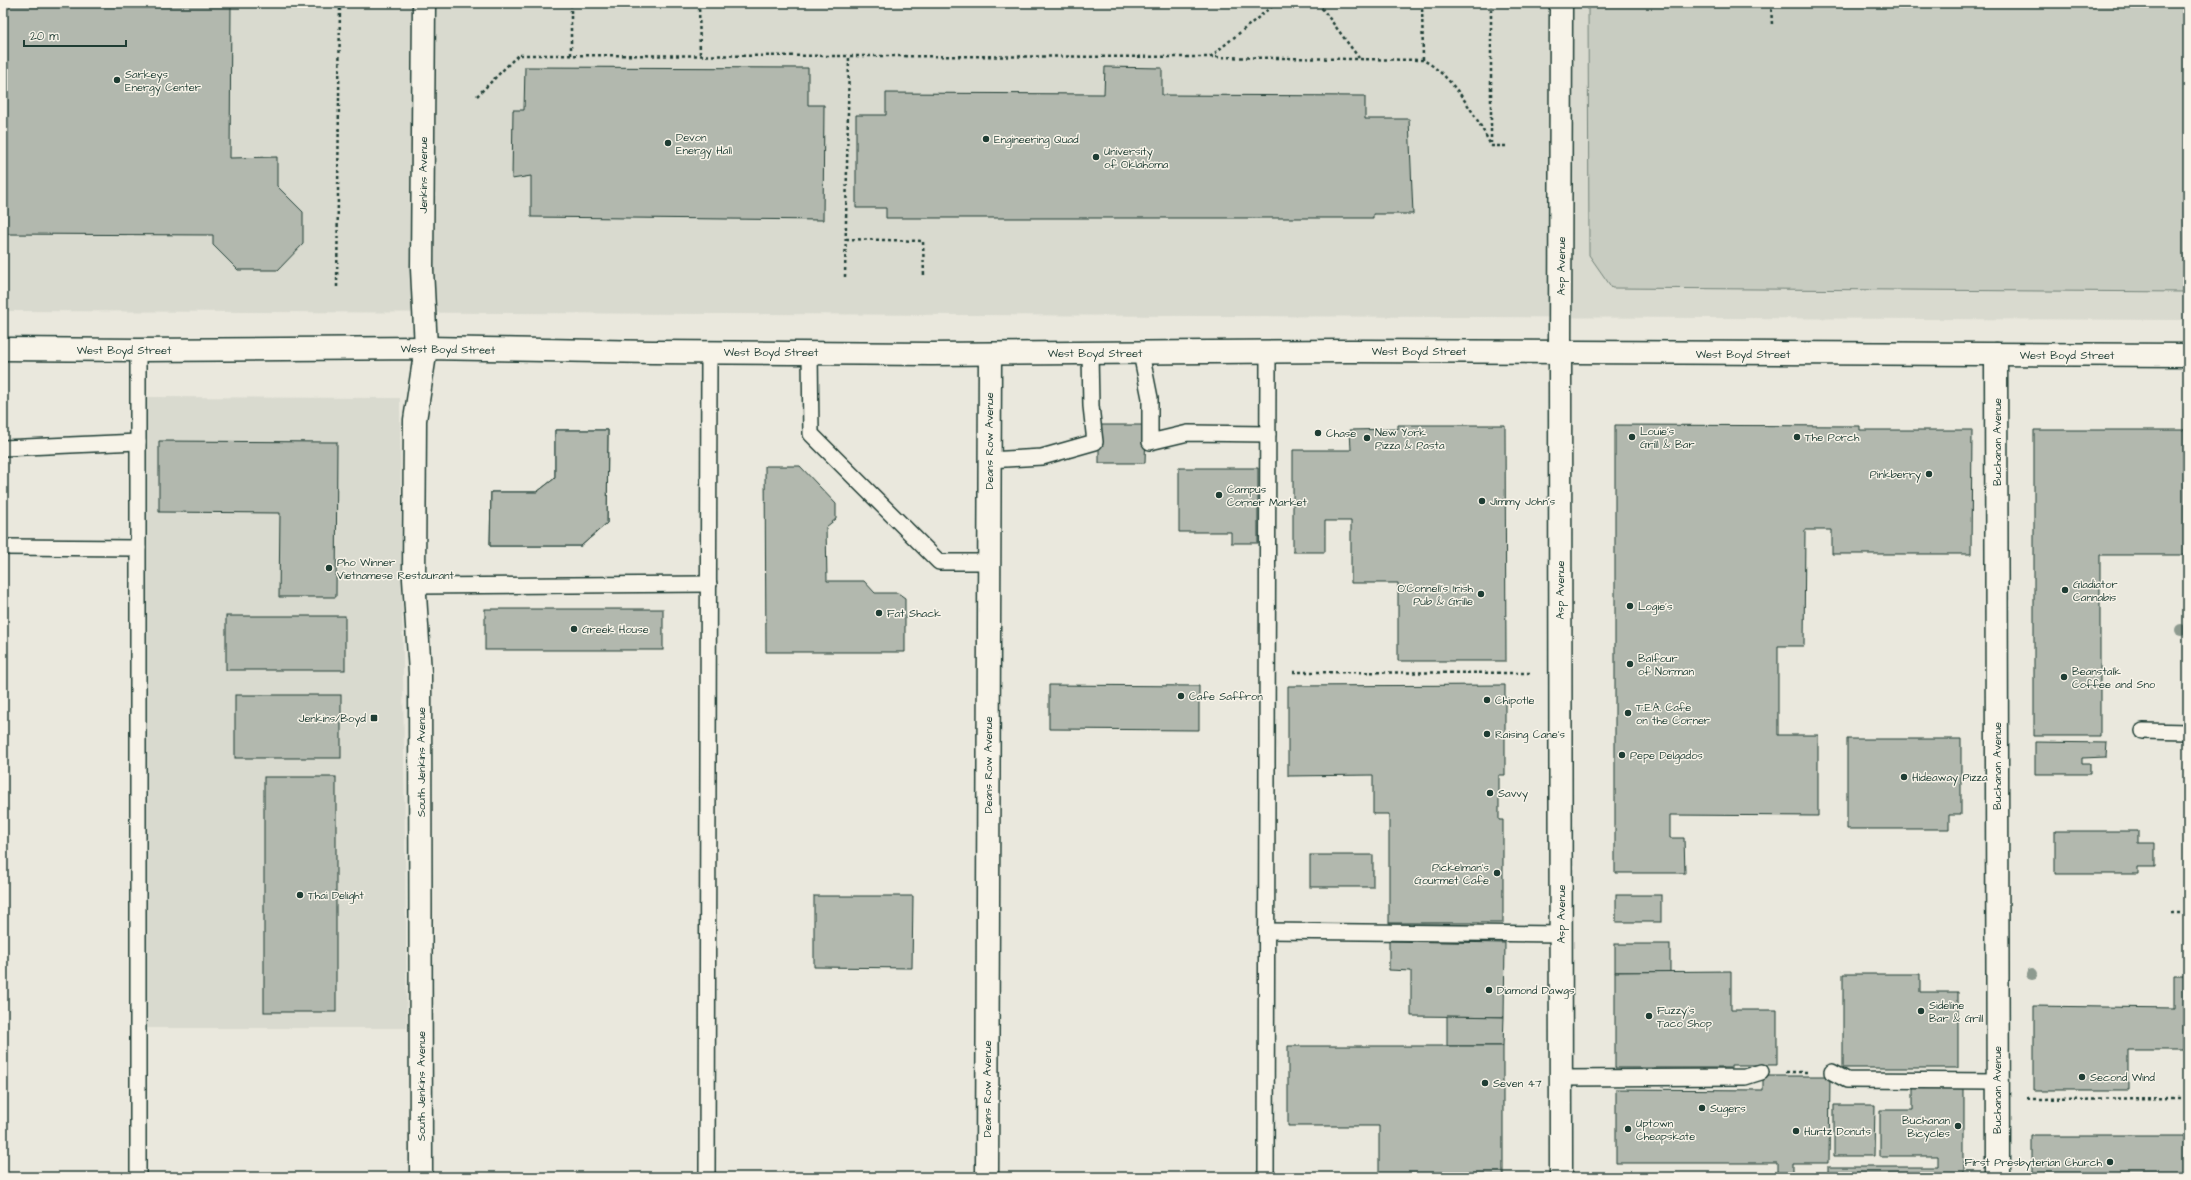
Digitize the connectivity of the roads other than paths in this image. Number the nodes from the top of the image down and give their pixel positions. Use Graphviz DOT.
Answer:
graph roads {
  1 [pos="424,3"];
  2 [pos="1561,3"];
  3 [pos="426,348"];
  4 [pos="3,349"];
  5 [pos="138,350"];
  6 [pos="1268,351"];
  7 [pos="709,352"];
  8 [pos="810,353"];
  9 [pos="1090,353"];
  10 [pos="1141,353"];
  11 [pos="1560,353"];
  12 [pos="990,354"];
  13 [pos="1996,354"];
  14 [pos="2188,355"];
  15 [pos="1268,434"];
  16 [pos="138,442"];
  17 [pos="3,448"];
  18 [pos="989,460"];
  19 [pos="3,547"];
  20 [pos="138,548"];
  21 [pos="988,562"];
  22 [pos="708,584"];
  23 [pos="415,586"];
  24 [pos="2144,731"];
  25 [pos="2188,732"];
  26 [pos="1266,931"];
  27 [pos="1561,934"];
  28 [pos="1761,1072"];
  29 [pos="1832,1072"];
  30 [pos="1561,1078"];
  31 [pos="1997,1090"];
  32 [pos="138,1177"];
  33 [pos="421,1177"];
  34 [pos="706,1177"];
  35 [pos="987,1177"];
  36 [pos="1266,1177"];
  37 [pos="1561,1177"];
  38 [pos="1998,1177"];
  1 -- 3 [label="street, Jenkins Avenue"];
  2 -- 11 [label="street, Asp Avenue"];
  3 -- 5 [label="street, West Boyd Street"];
  3 -- 7 [label="street, West Boyd Street"];
  3 -- 23 [label="street, South Jenkins Avenue"];
  4 -- 5 [label="street, West Boyd Street"];
  5 -- 16 [label="lane"];
  6 -- 10 [label="street, West Boyd Street"];
  6 -- 11 [label="street, West Boyd Street"];
  6 -- 15 [label="lane"];
  7 -- 8 [label="street, West Boyd Street"];
  7 -- 22 [label="lane"];
  8 -- 12 [label="street, West Boyd Street"];
  8 -- 21 [label="lane"];
  9 -- 10 [label="street, West Boyd Street"];
  9 -- 12 [label="street, West Boyd Street"];
  9 -- 18 [label="lane"];
  10 -- 15 [label="lane"];
  11 -- 13 [label="street, West Boyd Street"];
  11 -- 27 [label="street, Asp Avenue"];
  12 -- 18 [label="street, Deans Row Avenue"];
  13 -- 14 [label="street, West Boyd Street"];
  13 -- 31 [label="street, Buchanan Avenue"];
  15 -- 26 [label="lane"];
  16 -- 17 [label="lane"];
  16 -- 20 [label="lane"];
  18 -- 21 [label="street, Deans Row Avenue"];
  19 -- 20 [label="lane"];
  20 -- 32 [label="lane"];
  21 -- 35 [label="street, Deans Row Avenue"];
  22 -- 23 [label="lane"];
  22 -- 34 [label="lane"];
  23 -- 33 [label="street, South Jenkins Avenue"];
  24 -- 25 [label="lane"];
  26 -- 27 [label="lane"];
  26 -- 36 [label="lane"];
  27 -- 30 [label="street, Asp Avenue"];
  28 -- 30 [label="lane"];
  29 -- 31 [label="lane"];
  30 -- 37 [label="street, Asp Avenue"];
  31 -- 38 [label="street, Buchanan Avenue"];
}
